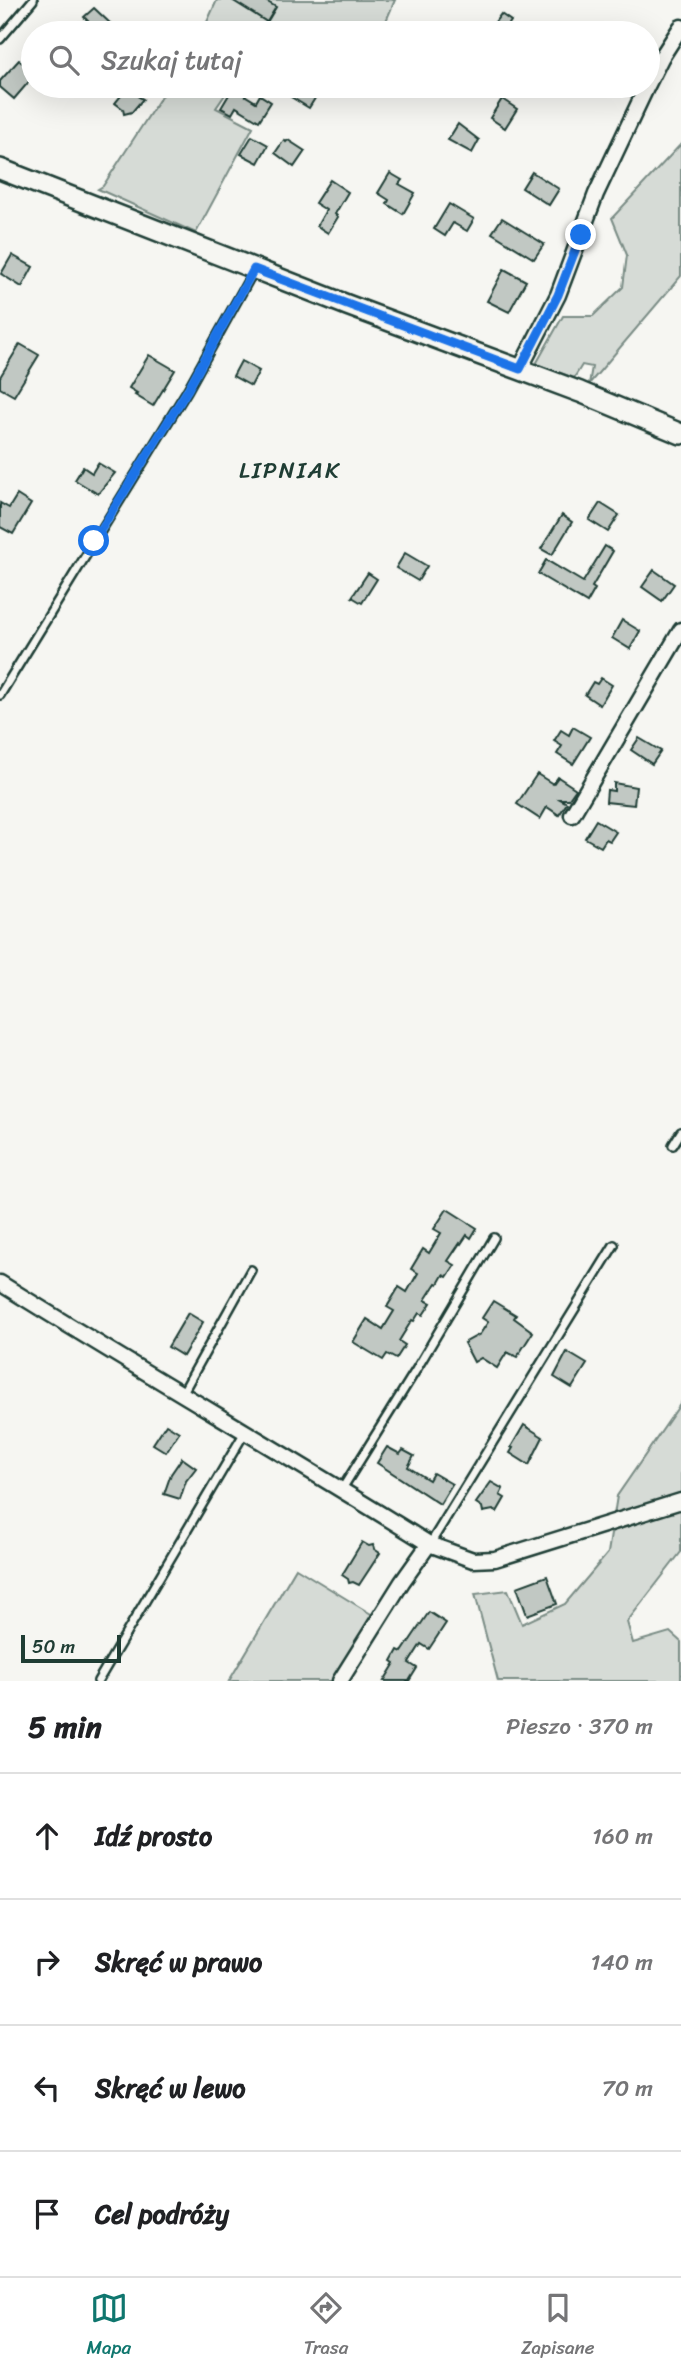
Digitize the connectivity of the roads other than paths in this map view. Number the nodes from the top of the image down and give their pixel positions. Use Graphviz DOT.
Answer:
graph roads {
  1 [pos="33,0"];
  2 [pos="681,27"];
  3 [pos="0,39"];
  4 [pos="660,60"];
  5 [pos="641,98"];
  6 [pos="0,169"];
  7 [pos="254,269"];
  8 [pos="520,369"];
  9 [pos="681,434"];
  10 [pos="681,630"];
  11 [pos="0,695"];
  12 [pos="572,815"];
  13 [pos="681,1132"];
  14 [pos="673,1145"];
  15 [pos="494,1238"];
  16 [pos="614,1245"];
  17 [pos="251,1270"];
  18 [pos="0,1283"];
  19 [pos="181,1394"];
  20 [pos="245,1432"];
  21 [pos="341,1489"];
  22 [pos="681,1501"];
  23 [pos="429,1544"];
  24 [pos="98,1681"];
  25 [pos="340,1681"];
  1 -- 3 [label="lane"];
  2 -- 4 [label="street"];
  5 -- 8 [label="street"];
  6 -- 7 [label="street"];
  7 -- 8 [label="street"];
  7 -- 11 [label="lane"];
  8 -- 9 [label="street"];
  10 -- 12 [label="street"];
  13 -- 14 [label="lane"];
  15 -- 21 [label="lane"];
  16 -- 23 [label="lane"];
  17 -- 19 [label="lane"];
  18 -- 19 [label="street"];
  19 -- 20 [label="street"];
  20 -- 21 [label="street"];
  20 -- 24 [label="lane"];
  21 -- 23 [label="street"];
  22 -- 23 [label="street"];
  23 -- 25 [label="street"];
}
